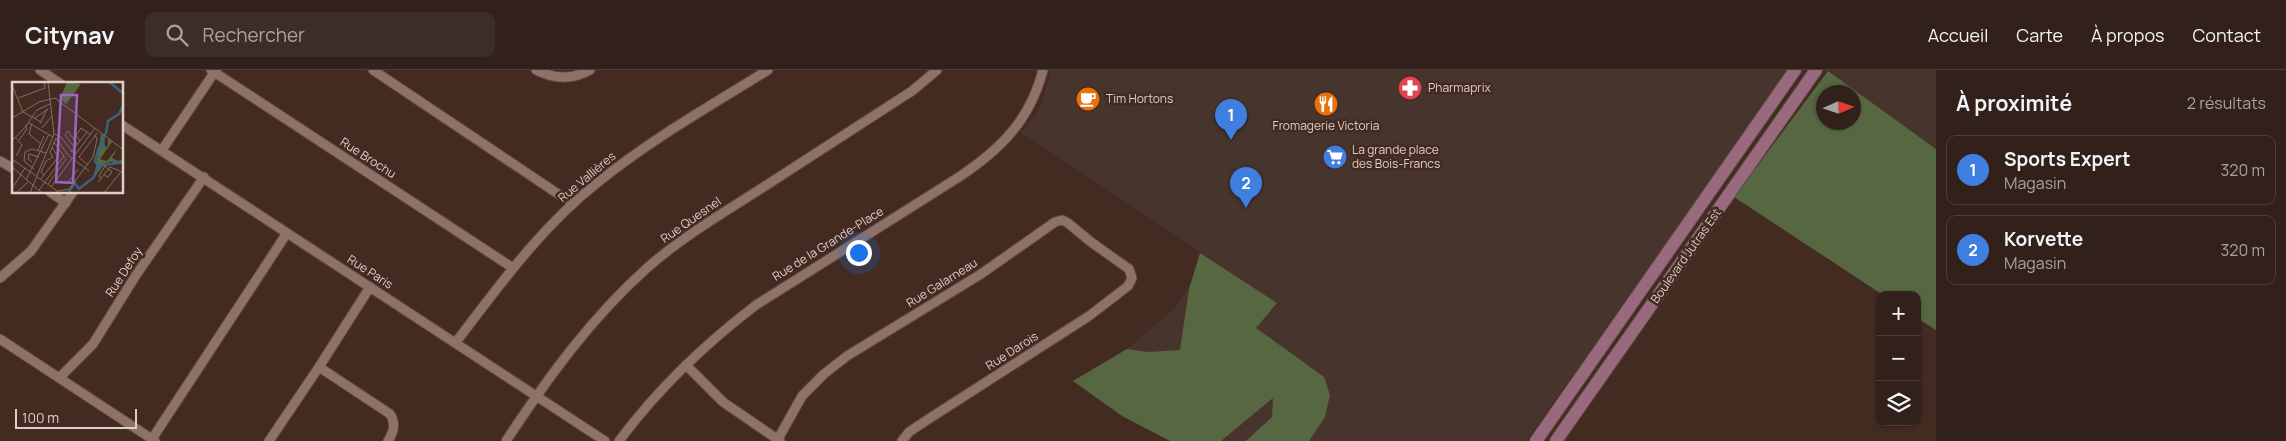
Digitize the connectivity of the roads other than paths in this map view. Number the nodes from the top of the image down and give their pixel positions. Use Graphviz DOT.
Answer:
graph roads {
  1 [pos="40,70"];
  2 [pos="373,70"];
  3 [pos="536,70"];
  4 [pos="590,70"];
  5 [pos="768,70"];
  6 [pos="937,70"];
  7 [pos="1043,70"];
  8 [pos="1795,70"];
  9 [pos="1816,70"];
  10 [pos="213,71"];
  11 [pos="58,82"];
  12 [pos="124,125"];
  13 [pos="162,150"];
  14 [pos="0,161"];
  15 [pos="12,169"];
  16 [pos="204,177"];
  17 [pos="53,194"];
  18 [pos="72,194"];
  19 [pos="66,203"];
  20 [pos="573,204"];
  21 [pos="287,233"];
  22 [pos="513,268"];
  23 [pos="0,278"];
  24 [pos="1132,278"];
  25 [pos="370,287"];
  26 [pos="0,339"];
  27 [pos="456,342"];
  28 [pos="686,366"];
  29 [pos="319,367"];
  30 [pos="60,377"];
  31 [pos="537,395"];
  32 [pos="153,440"];
  33 [pos="779,440"];
  34 [pos="269,441"];
  35 [pos="388,441"];
  36 [pos="506,441"];
  37 [pos="605,441"];
  38 [pos="619,441"];
  39 [pos="902,441"];
  40 [pos="1536,441"];
  41 [pos="1556,441"];
  1 -- 11 [label="street"];
  2 -- 20 [label="street"];
  3 -- 4 [label="street"];
  5 -- 20 [label="street, Rue Vallières"];
  6 -- 31 [label="street, Rue Quesnel"];
  7 -- 28 [label="street, Rue de la Grande-Place"];
  8 -- 40 [label="main road, Boulevard Jutras Est"];
  9 -- 41 [label="main road, Boulevard Jutras Est"];
  10 -- 13 [label="street"];
  10 -- 22 [label="street, Rue Brochu"];
  12 -- 13 [label="street, Rue Paris"];
  13 -- 16 [label="street, Rue Paris"];
  14 -- 15 [label="street"];
  16 -- 21 [label="street, Rue Paris"];
  16 -- 30 [label="street, Rue Defoy"];
  17 -- 19 [label="street"];
  18 -- 19 [label="street"];
  19 -- 23 [label="street"];
  20 -- 22 [label="street, Rue Vallières"];
  21 -- 25 [label="street, Rue Paris"];
  21 -- 32 [label="street"];
  22 -- 27 [label="street, Rue Vallières"];
  24 -- 33 [label="street, Rue Galarneau"];
  24 -- 39 [label="street, Rue Darois"];
  25 -- 27 [label="street, Rue Paris"];
  25 -- 29 [label="street"];
  26 -- 30 [label="street"];
  27 -- 31 [label="street, Rue Paris"];
  28 -- 33 [label="street"];
  28 -- 38 [label="street, Rue de la Grande-Place"];
  29 -- 34 [label="street"];
  29 -- 35 [label="street"];
  30 -- 32 [label="street"];
  31 -- 36 [label="street, Rue Quesnel"];
  31 -- 37 [label="street, Rue Paris"];
}
